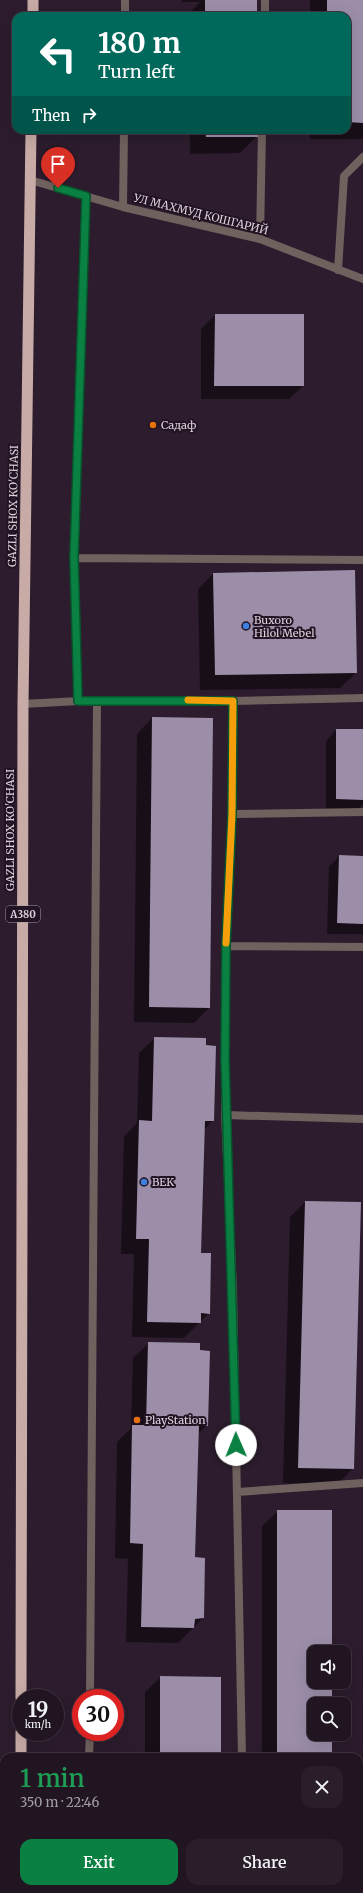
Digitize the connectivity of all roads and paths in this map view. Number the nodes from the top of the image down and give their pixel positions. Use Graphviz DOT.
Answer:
graph roads {
  1 [pos="33,0"];
  2 [pos="125,0"];
  3 [pos="265,0"];
  4 [pos="33,12"];
  5 [pos="125,12"];
  6 [pos="265,12"];
  7 [pos="31,134"];
  8 [pos="124,134"];
  9 [pos="262,134"];
  10 [pos="363,157"];
  11 [pos="30,180"];
  12 [pos="86,196"];
  13 [pos="123,207"];
  14 [pos="260,239"];
  15 [pos="338,270"];
  16 [pos="363,279"];
  17 [pos="74,558"];
  18 [pos="363,560"];
  19 [pos="363,698"];
  20 [pos="96,700"];
  21 [pos="78,701"];
  22 [pos="233,701"];
  23 [pos="23,704"];
  24 [pos="363,812"];
  25 [pos="232,814"];
  26 [pos="226,946"];
  27 [pos="363,947"];
  28 [pos="225,1115"];
  29 [pos="363,1119"];
  30 [pos="363,1483"];
  31 [pos="237,1492"];
  32 [pos="21,1689"];
  33 [pos="90,1689"];
  34 [pos="21,1741"];
  35 [pos="90,1741"];
  36 [pos="21,1753"];
  37 [pos="89,1753"];
  38 [pos="242,1753"];
  1 -- 4 [label="highway"];
  2 -- 5 [label="street"];
  3 -- 6 [label="street"];
  7 -- 11 [label="highway, GAZLI SHOX KO'CHASI / A380"];
  8 -- 13 [label="street"];
  9 -- 14 [label="street"];
  10 -- 15 [label="street"];
  11 -- 12 [label="street, УЛ МАХМУД КОШГАРИЙ"];
  11 -- 23 [label="highway, GAZLI SHOX KO'CHASI / A380"];
  12 -- 13 [label="street, УЛ МАХМУД КОШГАРИЙ"];
  12 -- 17 [label="street"];
  13 -- 14 [label="street, УЛ МАХМУД КОШГАРИЙ"];
  14 -- 15 [label="street, УЛ МАХМУД КОШГАРИЙ"];
  15 -- 16 [label="street, УЛ МАХМУД КОШГАРИЙ"];
  17 -- 18 [label="street"];
  17 -- 21 [label="street"];
  19 -- 22 [label="street"];
  20 -- 21 [label="street"];
  20 -- 22 [label="street"];
  20 -- 33 [label="street"];
  21 -- 23 [label="street"];
  22 -- 25 [label="street"];
  23 -- 32 [label="highway, GAZLI SHOX KO'CHASI / A380"];
  24 -- 25 [label="street"];
  25 -- 26 [label="street"];
  26 -- 27 [label="street"];
  26 -- 28 [label="street"];
  28 -- 29 [label="street"];
  28 -- 31 [label="street"];
  30 -- 31 [label="street"];
  31 -- 38 [label="street"];
  34 -- 36 [label="highway"];
  35 -- 37 [label="street"];
}
